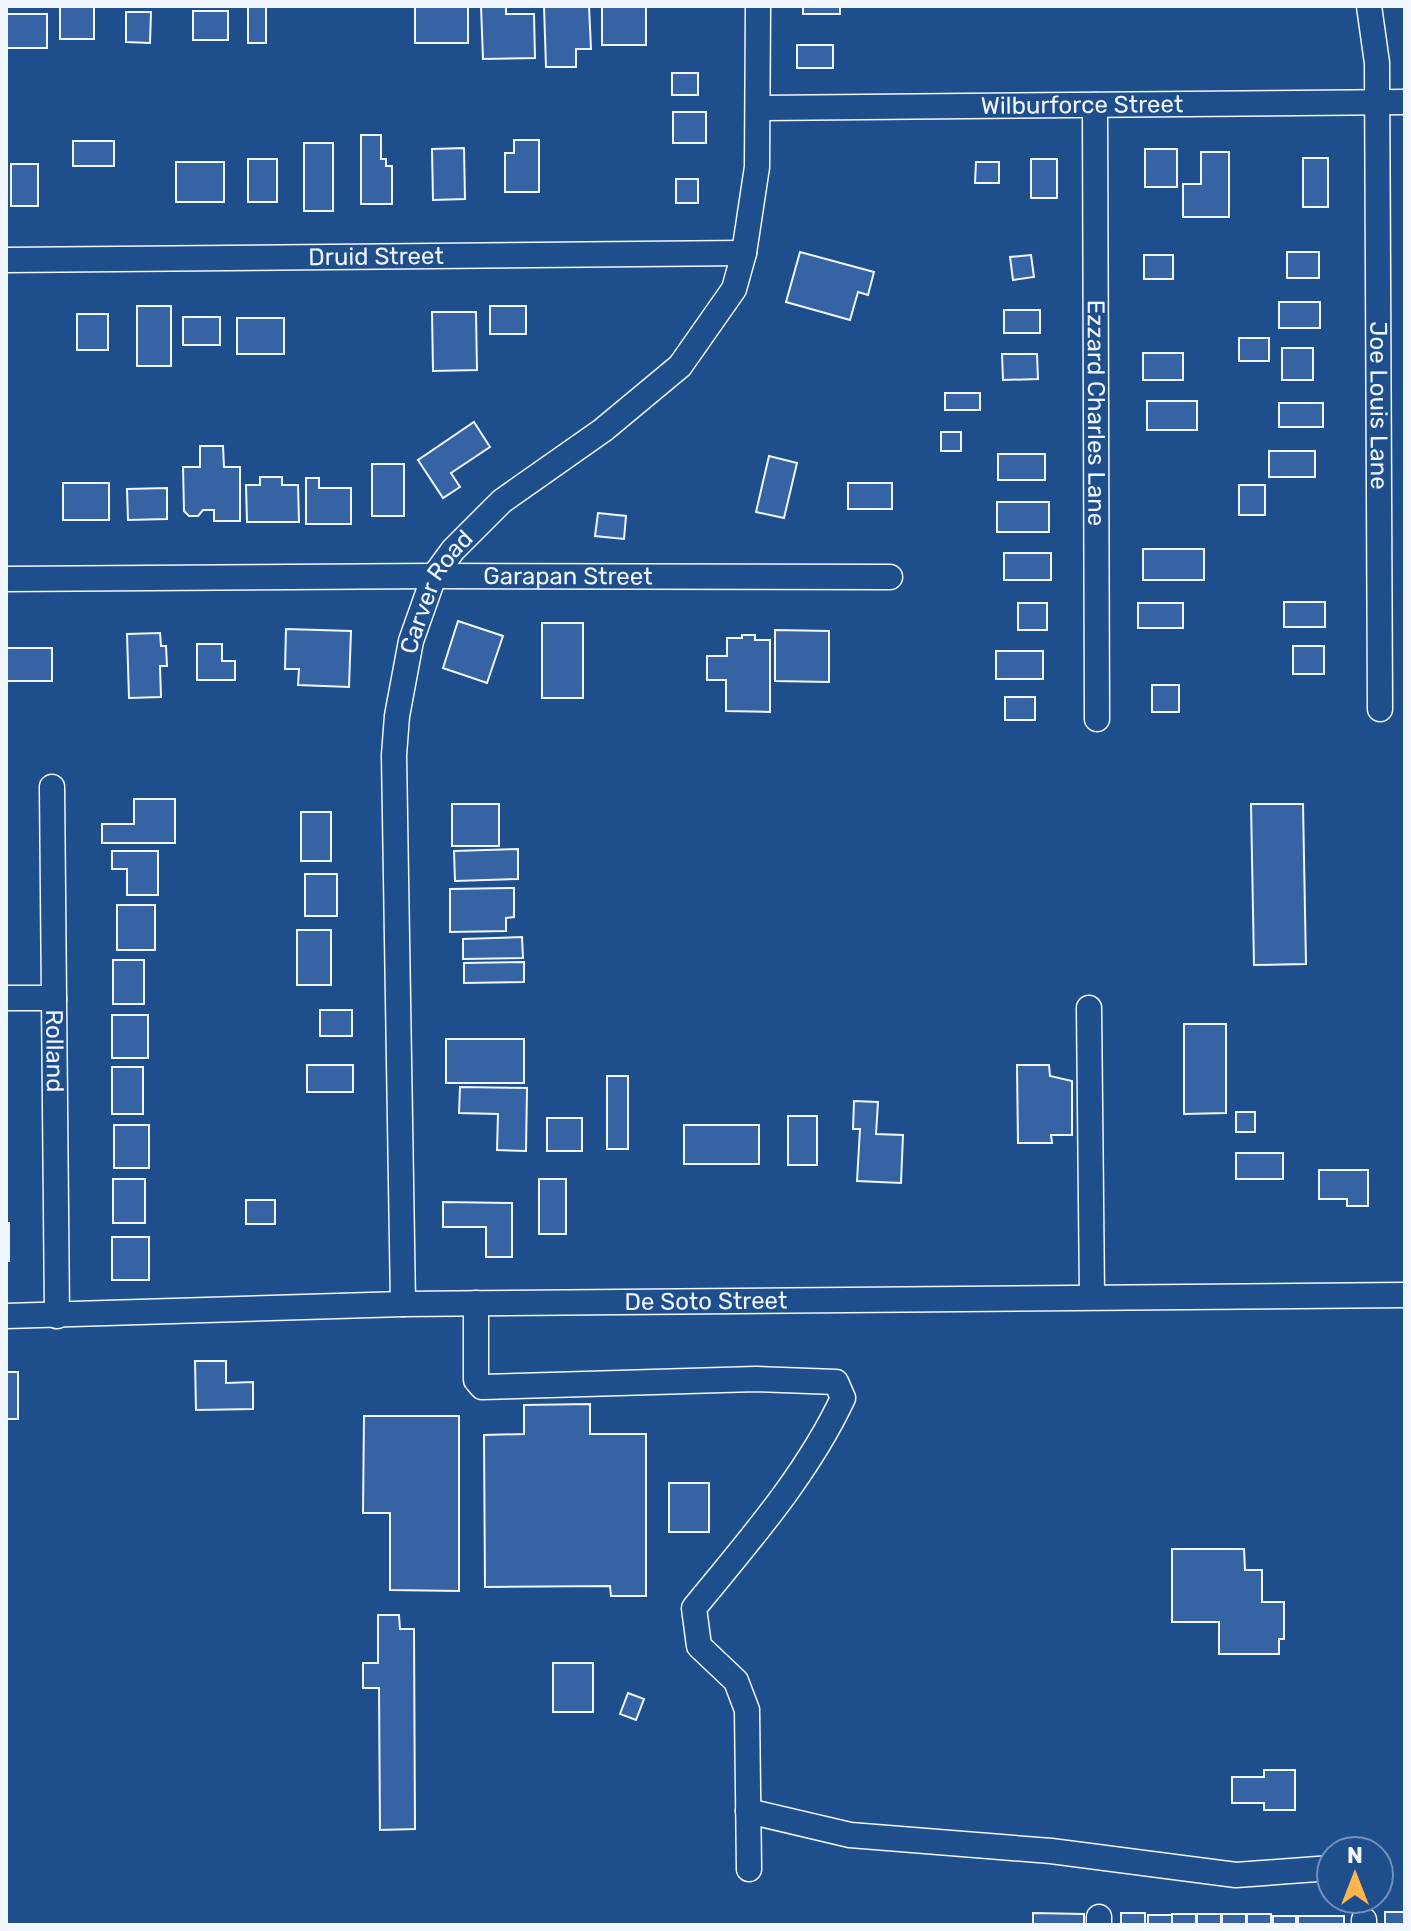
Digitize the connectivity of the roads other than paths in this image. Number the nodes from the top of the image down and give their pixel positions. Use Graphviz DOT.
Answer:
graph roads {
  1 [pos="758,6"];
  2 [pos="1369,6"];
  3 [pos="1377,102"];
  4 [pos="1405,102"];
  5 [pos="1095,105"];
  6 [pos="758,108"];
  7 [pos="744,253"];
  8 [pos="6,260"];
  9 [pos="434,576"];
  10 [pos="890,577"];
  11 [pos="6,579"];
  12 [pos="1380,709"];
  13 [pos="1097,719"];
  14 [pos="52,787"];
  15 [pos="6,998"];
  16 [pos="54,998"];
  17 [pos="1089,1008"];
  18 [pos="1405,1295"];
  19 [pos="1092,1297"];
  20 [pos="476,1303"];
  21 [pos="403,1304"];
  22 [pos="6,1316"];
  23 [pos="57,1316"];
  24 [pos="748,1811"];
  25 [pos="749,1869"];
  26 [pos="1315,1869"];
  1 -- 6 [label="street, Carver Road"];
  2 -- 3 [label="street, Joe Louis Lane"];
  3 -- 4 [label="street, Wilburforce Street"];
  3 -- 5 [label="street, Wilburforce Street"];
  3 -- 12 [label="street, Joe Louis Lane"];
  5 -- 6 [label="street, Wilburforce Street"];
  5 -- 13 [label="street, Ezzard Charles Lane"];
  6 -- 7 [label="street, Carver Road"];
  7 -- 8 [label="street, Druid Street"];
  7 -- 9 [label="street, Carver Road"];
  9 -- 10 [label="street, Garapan Street"];
  9 -- 11 [label="street, Garapan Street"];
  9 -- 21 [label="street, Carver Road"];
  14 -- 16 [label="street, Rolland"];
  15 -- 16 [label="street"];
  16 -- 23 [label="street, Rolland"];
  17 -- 19 [label="street"];
  18 -- 19 [label="street, De Soto Street"];
  19 -- 20 [label="street, De Soto Street"];
  20 -- 21 [label="street, De Soto Street"];
  20 -- 24 [label="street"];
  21 -- 23 [label="street, De Soto Street"];
  22 -- 23 [label="street, De Soto Street"];
  24 -- 25 [label="street"];
  24 -- 26 [label="street"];
}
